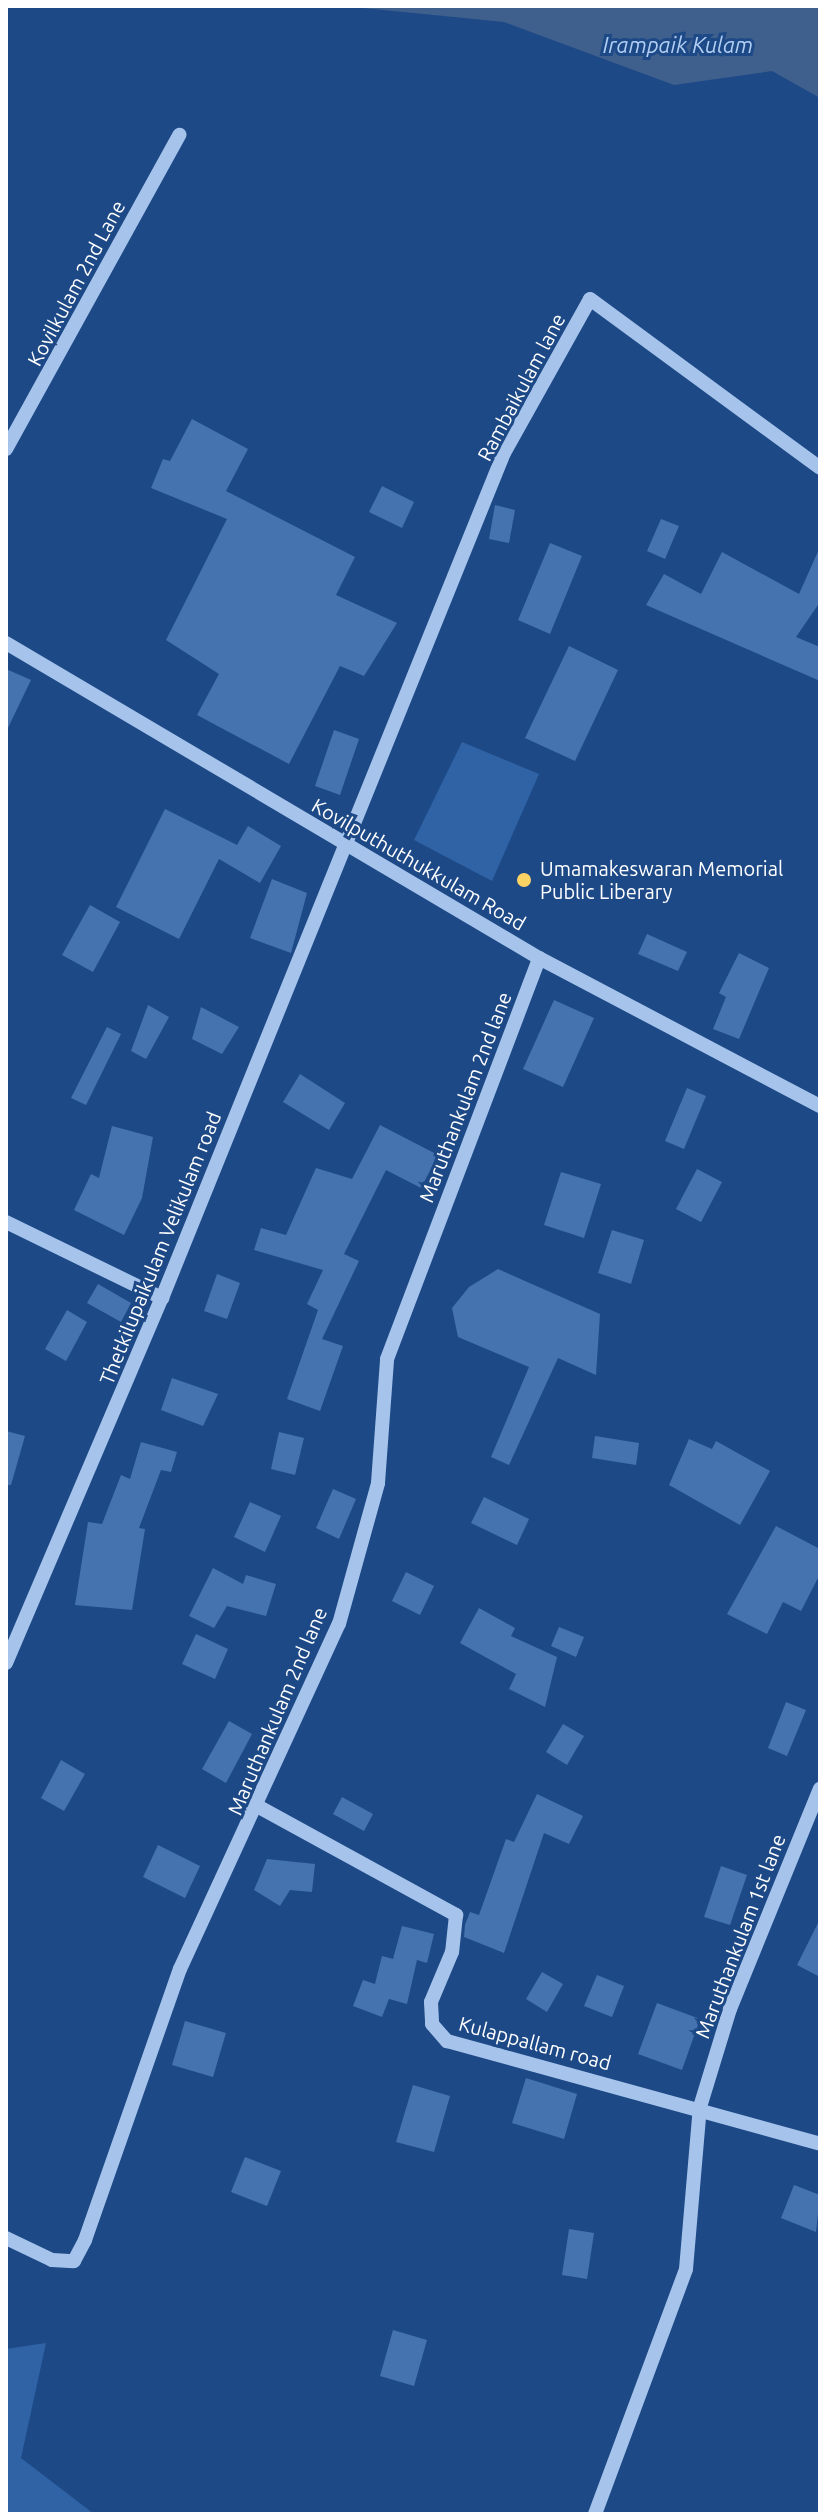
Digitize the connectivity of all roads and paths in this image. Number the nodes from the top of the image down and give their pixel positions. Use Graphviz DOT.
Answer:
graph roads {
  1 [pos="179,135"];
  2 [pos="6,449"];
  3 [pos="820,468"];
  4 [pos="6,643"];
  5 [pos="345,847"];
  6 [pos="539,958"];
  7 [pos="820,1106"];
  8 [pos="6,1222"];
  9 [pos="162,1298"];
  10 [pos="6,1663"];
  11 [pos="820,1789"];
  12 [pos="259,1807"];
  13 [pos="700,2107"];
  14 [pos="820,2144"];
  15 [pos="6,2238"];
  16 [pos="595,2514"];
  1 -- 2 [label="street, Kovilkulam 2nd Lane"];
  3 -- 5 [label="street, Rambaikulam lane"];
  4 -- 5 [label="street, Kovilputhuthukkulam Road"];
  5 -- 6 [label="street, Kovilputhuthukkulam Road"];
  5 -- 9 [label="street, Thetkilupaikulam Velikulam road"];
  6 -- 7 [label="street, Kovilputhuthukkulam Road"];
  6 -- 12 [label="street, Maruthankulam 2nd lane"];
  8 -- 9 [label="street"];
  9 -- 10 [label="street, Thetkilupaikulam Velikulam road"];
  11 -- 13 [label="street, Maruthankulam 1st lane"];
  12 -- 13 [label="street, Kulappallam road"];
  12 -- 15 [label="street, Maruthankulam 2nd lane"];
  13 -- 14 [label="street, Kulappallam road"];
  13 -- 16 [label="street, Maruthankulam 1st lane"];
}
